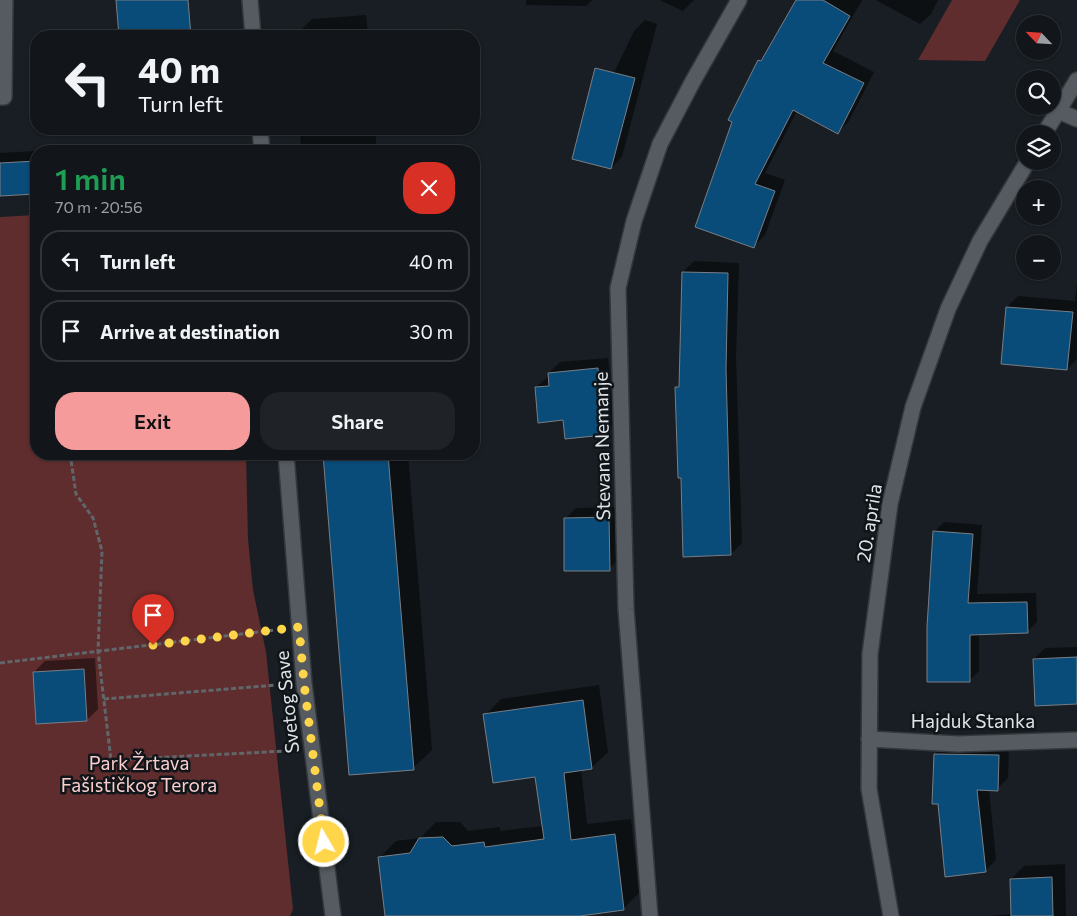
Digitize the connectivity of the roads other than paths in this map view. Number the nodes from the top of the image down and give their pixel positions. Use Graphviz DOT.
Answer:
graph roads {
  1 [pos="5,0"];
  2 [pos="250,0"];
  3 [pos="739,0"];
  4 [pos="252,30"];
  5 [pos="1077,80"];
  6 [pos="0,97"];
  7 [pos="1061,106"];
  8 [pos="1061,112"];
  9 [pos="1077,119"];
  10 [pos="1023,170"];
  11 [pos="286,460"];
  12 [pos="869,739"];
  13 [pos="1077,740"];
  14 [pos="333,916"];
  15 [pos="650,916"];
  16 [pos="891,916"];
  1 -- 6 [label="street"];
  2 -- 4 [label="street"];
  3 -- 15 [label="street, Stevana Nemanje"];
  5 -- 7 [label="street"];
  8 -- 9 [label="street"];
  10 -- 12 [label="street, 20. aprila"];
  11 -- 14 [label="street, Svetog Save"];
  12 -- 13 [label="street, Hajduk Stanka"];
  12 -- 16 [label="street, 20. aprila"];
}
